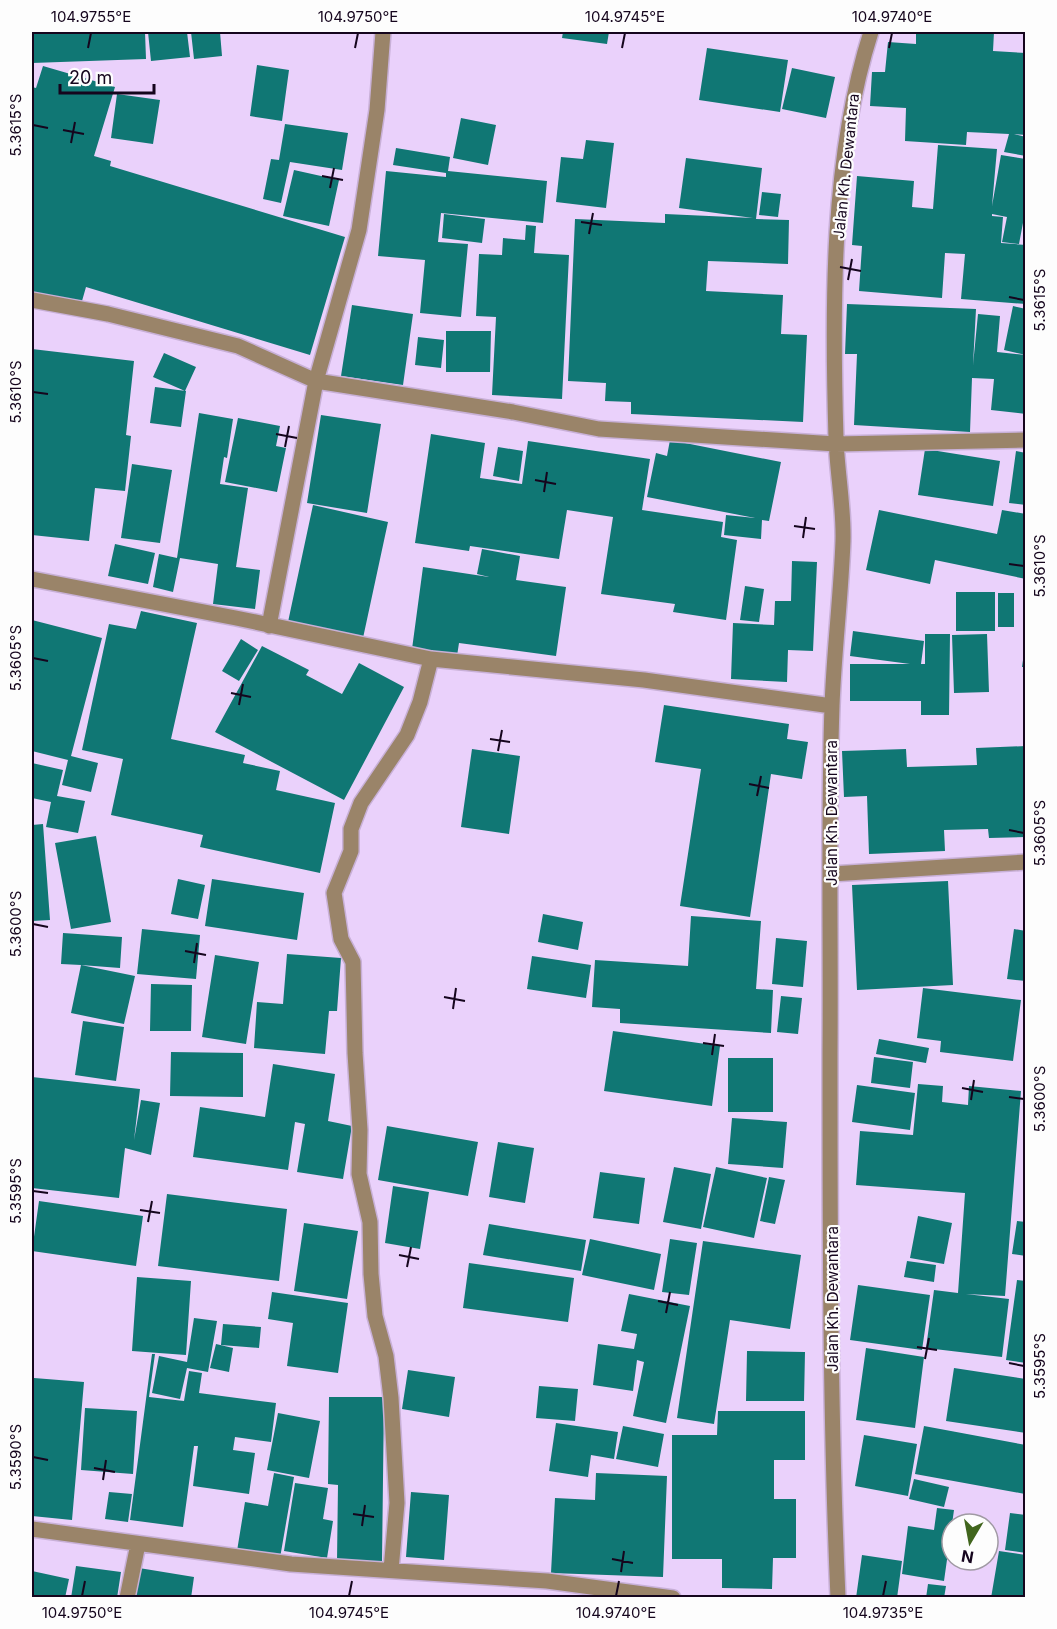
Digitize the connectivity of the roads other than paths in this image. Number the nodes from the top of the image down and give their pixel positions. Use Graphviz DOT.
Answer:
graph roads {
  1 [pos="383,32"];
  2 [pos="871,32"];
  3 [pos="32,300"];
  4 [pos="316,381"];
  5 [pos="1026,440"];
  6 [pos="836,444"];
  7 [pos="32,579"];
  8 [pos="269,626"];
  9 [pos="431,659"];
  10 [pos="832,706"];
  11 [pos="1026,862"];
  12 [pos="831,874"];
  13 [pos="32,1529"];
  14 [pos="138,1544"];
  15 [pos="391,1570"];
  16 [pos="127,1598"];
  17 [pos="673,1598"];
  18 [pos="838,1598"];
  1 -- 4 [label="street"];
  2 -- 6 [label="street, Jalan Kh. Dewantara"];
  3 -- 4 [label="street"];
  4 -- 6 [label="street"];
  4 -- 8 [label="street"];
  5 -- 6 [label="street"];
  6 -- 10 [label="street, Jalan Kh. Dewantara"];
  7 -- 8 [label="street"];
  8 -- 9 [label="street"];
  9 -- 10 [label="street"];
  9 -- 15 [label="street"];
  10 -- 12 [label="street, Jalan Kh. Dewantara"];
  11 -- 12 [label="street"];
  12 -- 18 [label="street, Jalan Kh. Dewantara"];
  13 -- 14 [label="street"];
  14 -- 15 [label="street"];
  14 -- 16 [label="street"];
  15 -- 17 [label="street"];
}
